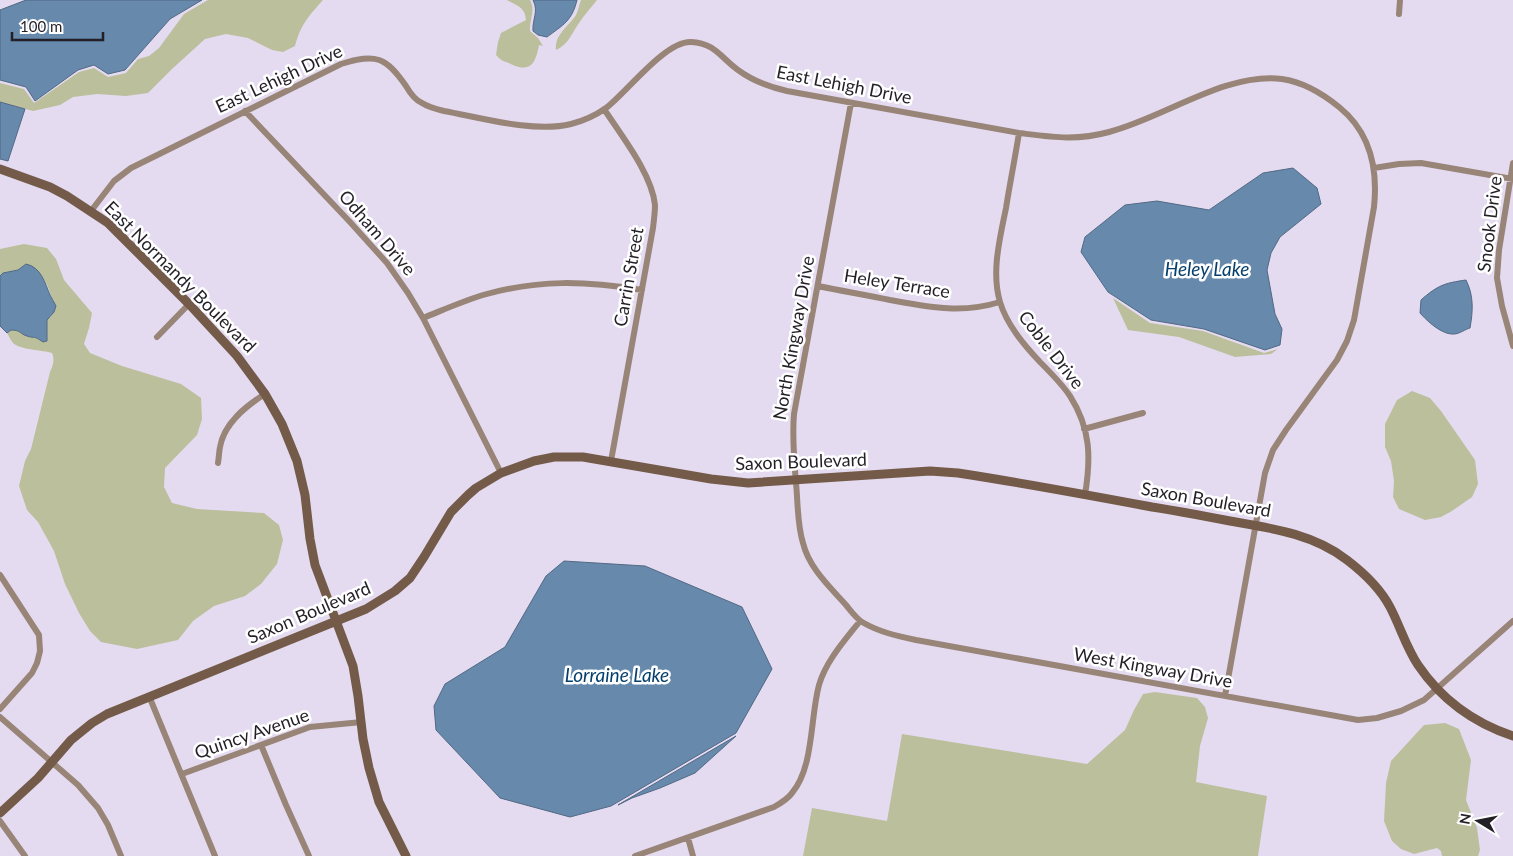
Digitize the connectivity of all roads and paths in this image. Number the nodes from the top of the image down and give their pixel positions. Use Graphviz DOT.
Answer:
graph roads {
  1 [pos="1400,0"];
  2 [pos="1399,14"];
  3 [pos="852,103"];
  4 [pos="604,109"];
  5 [pos="245,111"];
  6 [pos="1019,133"];
  7 [pos="1513,163"];
  8 [pos="1374,168"];
  9 [pos="0,169"];
  10 [pos="1512,179"];
  11 [pos="91,211"];
  12 [pos="818,286"];
  13 [pos="642,290"];
  14 [pos="1000,302"];
  15 [pos="189,304"];
  16 [pos="423,318"];
  17 [pos="157,336"];
  18 [pos="1513,346"];
  19 [pos="265,394"];
  20 [pos="1143,413"];
  21 [pos="1084,429"];
  22 [pos="218,462"];
  23 [pos="611,462"];
  24 [pos="501,473"];
  25 [pos="796,481"];
  26 [pos="1085,495"];
  27 [pos="1255,525"];
  28 [pos="1,577"];
  29 [pos="860,620"];
  30 [pos="336,621"];
  31 [pos="1513,621"];
  32 [pos="1437,688"];
  33 [pos="150,696"];
  34 [pos="1225,696"];
  35 [pos="0,709"];
  36 [pos="0,717"];
  37 [pos="362,722"];
  38 [pos="1513,736"];
  39 [pos="261,745"];
  40 [pos="52,762"];
  41 [pos="182,774"];
  42 [pos="0,813"];
  43 [pos="0,822"];
  44 [pos="688,838"];
  45 [pos="26,856"];
  46 [pos="121,856"];
  47 [pos="215,856"];
  48 [pos="310,856"];
  49 [pos="406,856"];
  50 [pos="635,856"];
  51 [pos="693,856"];
  1 -- 2 [label="street"];
  3 -- 4 [label="street, East Lehigh Drive"];
  3 -- 6 [label="street, East Lehigh Drive"];
  3 -- 12 [label="street, North Kingway Drive"];
  4 -- 5 [label="street, East Lehigh Drive"];
  4 -- 13 [label="street, Carrin Street"];
  5 -- 11 [label="street, East Lehigh Drive"];
  5 -- 16 [label="street, Odham Drive"];
  6 -- 8 [label="street, East Lehigh Drive"];
  6 -- 14 [label="street, Coble Drive"];
  7 -- 10 [label="street, Snook Drive"];
  8 -- 10 [label="street"];
  8 -- 27 [label="street, East Lehigh Drive"];
  9 -- 11 [label="main road, East Normandy Boulevard"];
  10 -- 18 [label="street, Snook Drive"];
  11 -- 15 [label="main road, East Normandy Boulevard"];
  12 -- 14 [label="street, Heley Terrace"];
  12 -- 25 [label="street, North Kingway Drive"];
  13 -- 16 [label="street"];
  13 -- 23 [label="street, Carrin Street"];
  14 -- 21 [label="street, Coble Drive"];
  15 -- 17 [label="street"];
  15 -- 19 [label="main road, East Normandy Boulevard"];
  16 -- 24 [label="street, Odham Drive"];
  19 -- 22 [label="street"];
  19 -- 30 [label="main road, East Normandy Boulevard"];
  20 -- 21 [label="street"];
  21 -- 26 [label="street, Coble Drive"];
  23 -- 24 [label="main road, Saxon Boulevard"];
  23 -- 25 [label="main road, Saxon Boulevard"];
  24 -- 30 [label="main road, Saxon Boulevard"];
  25 -- 26 [label="main road, Saxon Boulevard"];
  25 -- 29 [label="street, North Kingway Drive"];
  26 -- 27 [label="main road, Saxon Boulevard"];
  27 -- 32 [label="main road, Saxon Boulevard"];
  27 -- 34 [label="street, East Lehigh Drive"];
  28 -- 35 [label="street"];
  29 -- 34 [label="street, West Kingway Drive"];
  29 -- 44 [label="street"];
  30 -- 33 [label="main road, Saxon Boulevard"];
  30 -- 37 [label="main road, East Normandy Boulevard"];
  31 -- 32 [label="street, West Kingway Drive"];
  32 -- 34 [label="street, West Kingway Drive"];
  32 -- 38 [label="main road, Saxon Boulevard"];
  33 -- 40 [label="main road, Saxon Boulevard"];
  33 -- 41 [label="street"];
  36 -- 40 [label="street"];
  37 -- 39 [label="street, Quincy Avenue"];
  37 -- 49 [label="main road, East Normandy Boulevard"];
  39 -- 41 [label="street, Quincy Avenue"];
  39 -- 48 [label="street"];
  40 -- 42 [label="main road, Saxon Boulevard"];
  40 -- 46 [label="street"];
  41 -- 47 [label="street"];
  43 -- 45 [label="street"];
  44 -- 50 [label="street"];
  44 -- 51 [label="street"];
}
